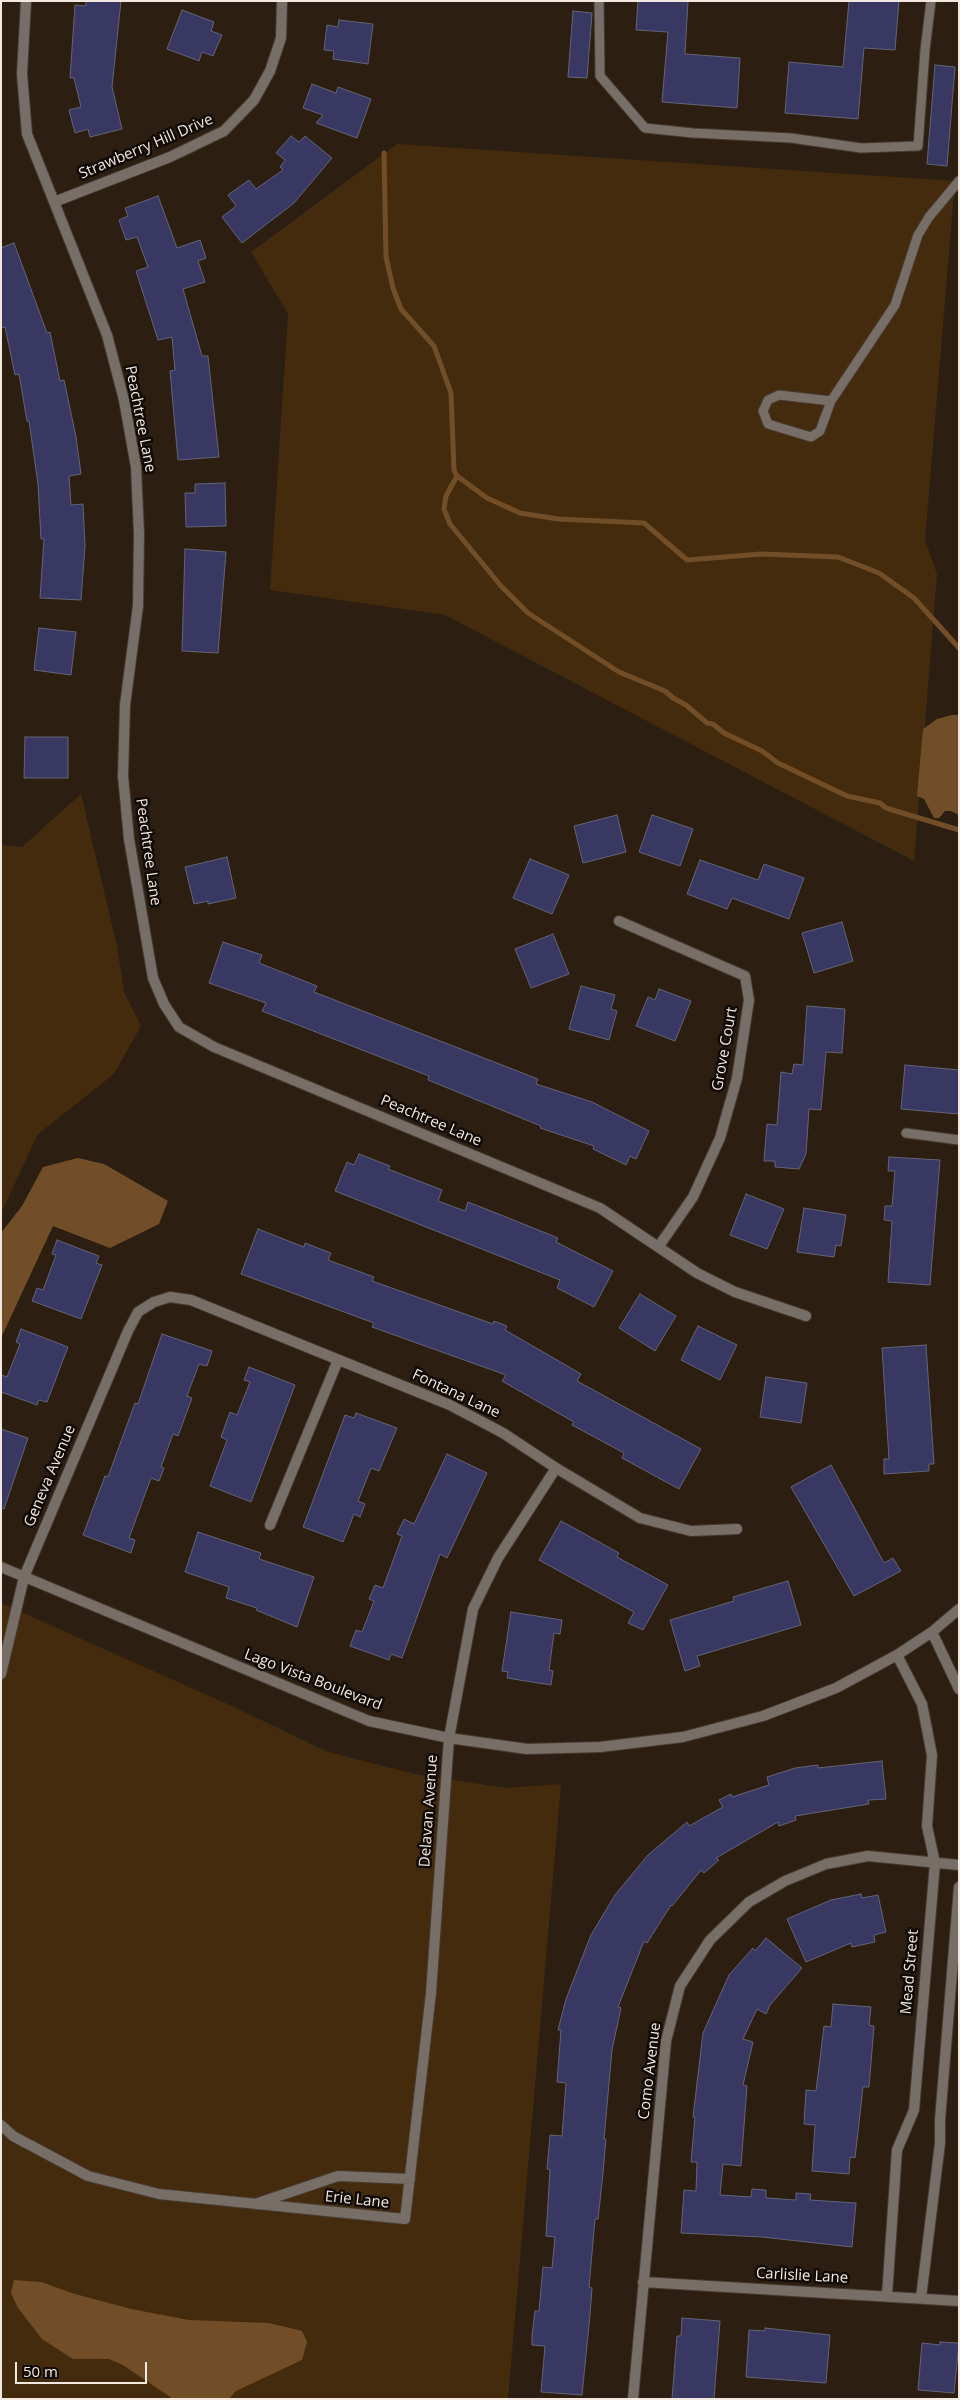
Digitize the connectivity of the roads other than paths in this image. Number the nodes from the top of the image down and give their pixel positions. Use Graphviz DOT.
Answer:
graph roads {
  1 [pos="26,1"];
  2 [pos="282,1"];
  3 [pos="599,1"];
  4 [pos="931,1"];
  5 [pos="959,181"];
  6 [pos="54,202"];
  7 [pos="831,401"];
  8 [pos="619,922"];
  9 [pos="906,1132"];
  10 [pos="959,1140"];
  11 [pos="659,1246"];
  12 [pos="154,1302"];
  13 [pos="806,1316"];
  14 [pos="338,1360"];
  15 [pos="556,1468"];
  16 [pos="270,1526"];
  17 [pos="737,1529"];
  18 [pos="1,1567"];
  19 [pos="24,1577"];
  20 [pos="959,1609"];
  21 [pos="932,1632"];
  22 [pos="897,1655"];
  23 [pos="1,1674"];
  24 [pos="959,1689"];
  25 [pos="450,1738"];
  26 [pos="935,1863"];
  27 [pos="959,1865"];
  28 [pos="959,1887"];
  29 [pos="1,2125"];
  30 [pos="410,2179"];
  31 [pos="253,2205"];
  32 [pos="643,2282"];
  33 [pos="887,2296"];
  34 [pos="921,2298"];
  35 [pos="959,2301"];
  36 [pos="633,2399"];
  1 -- 6 [label="street, Peachtree Lane"];
  2 -- 6 [label="street, Strawberry Hill Drive"];
  3 -- 4 [label="lane"];
  5 -- 7 [label="lane"];
  6 -- 11 [label="street, Peachtree Lane"];
  7 -- 7 [label="lane"];
  8 -- 11 [label="street, Grove Court"];
  9 -- 10 [label="lane"];
  11 -- 13 [label="street, Peachtree Lane"];
  12 -- 14 [label="street, Fontana Lane"];
  12 -- 19 [label="street, Geneva Avenue"];
  14 -- 15 [label="street, Fontana Lane"];
  14 -- 16 [label="street"];
  15 -- 17 [label="street, Fontana Lane"];
  15 -- 25 [label="street, Delavan Avenue"];
  18 -- 19 [label="street, Lago Vista Boulevard"];
  19 -- 23 [label="street, Geneva Avenue"];
  19 -- 25 [label="street, Lago Vista Boulevard"];
  20 -- 21 [label="street, Lago Vista Boulevard"];
  21 -- 22 [label="street, Lago Vista Boulevard"];
  21 -- 24 [label="street"];
  22 -- 25 [label="street, Lago Vista Boulevard"];
  22 -- 26 [label="street, Mead Street"];
  25 -- 30 [label="street, Delavan Avenue"];
  26 -- 27 [label="street, Como Avenue"];
  26 -- 32 [label="street, Como Avenue"];
  26 -- 33 [label="street, Mead Street"];
  28 -- 34 [label="street"];
  29 -- 31 [label="street, Erie Lane"];
  30 -- 31 [label="street, Erie Lane"];
  30 -- 31 [label="street, Erie Lane"];
  32 -- 33 [label="street, Carlislie Lane"];
  32 -- 36 [label="street, Como Avenue"];
  33 -- 34 [label="street, Carlislie Lane"];
  34 -- 35 [label="street, Carlislie Lane"];
}
